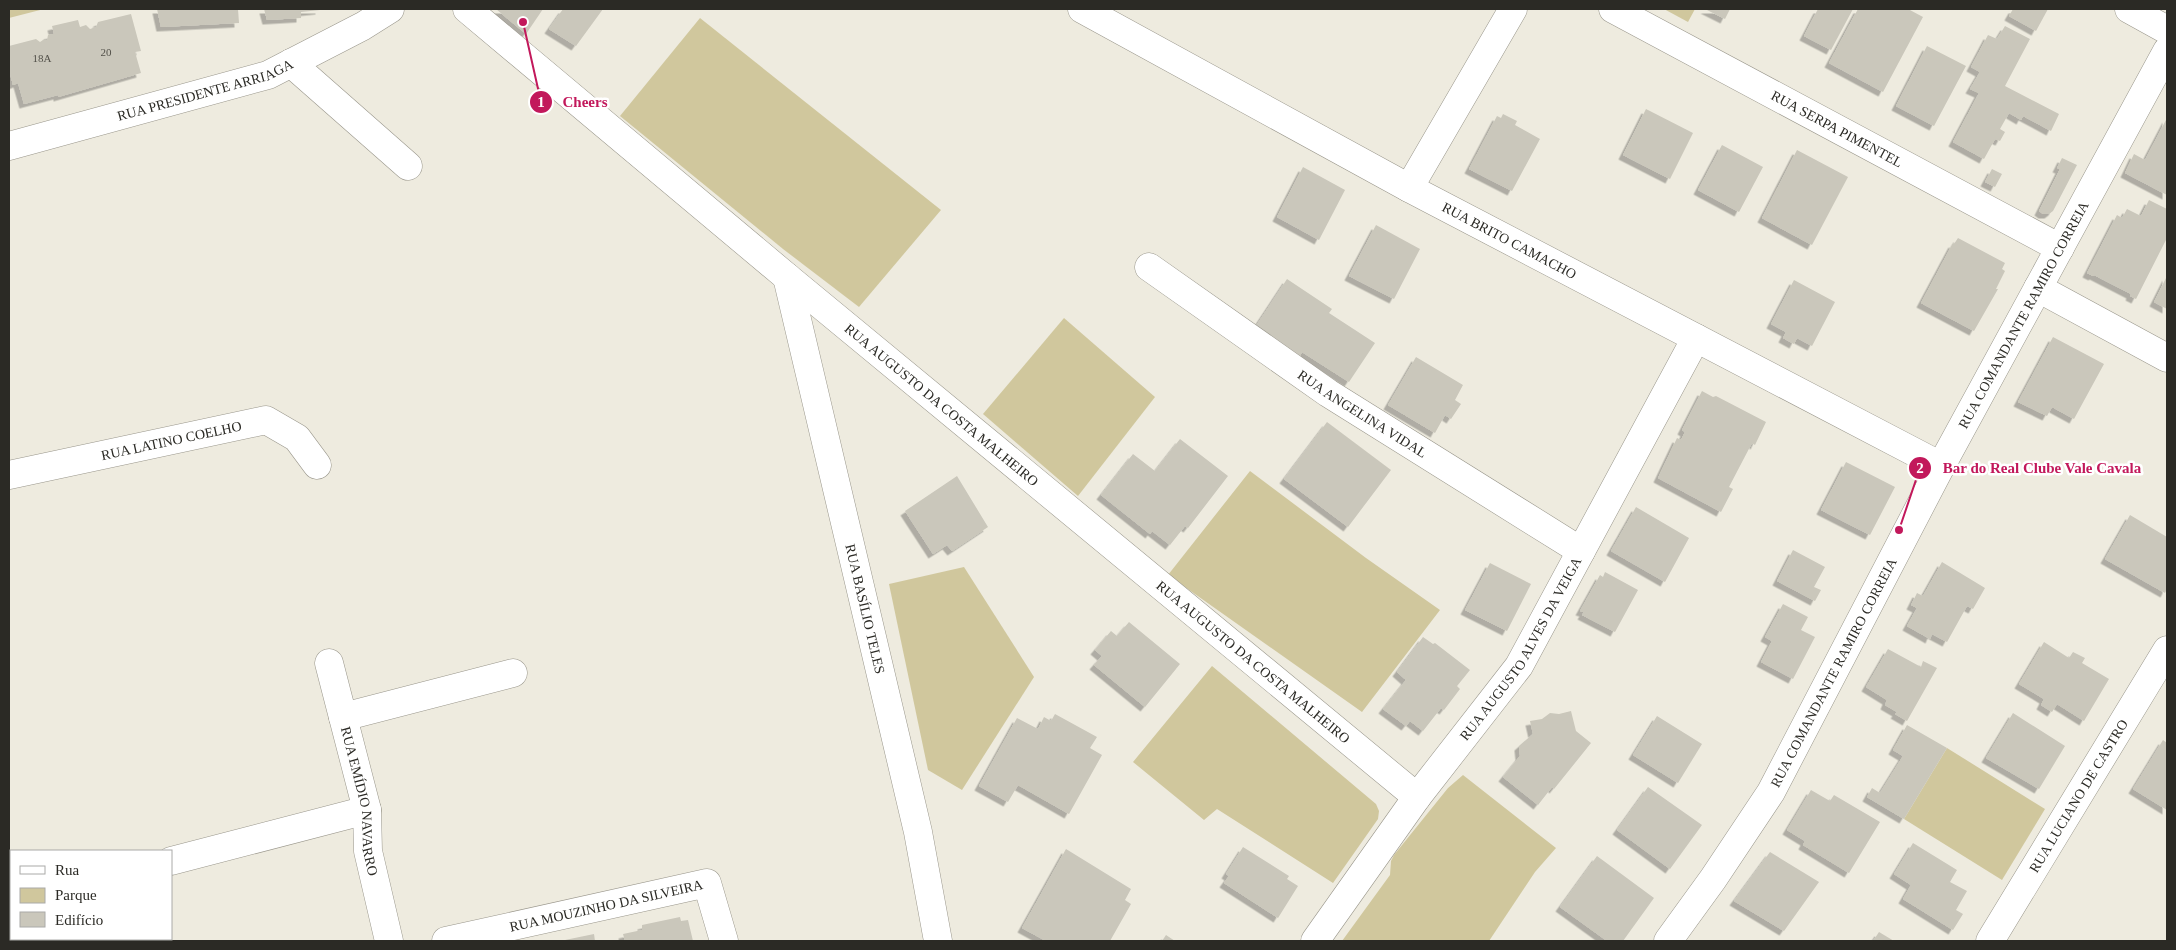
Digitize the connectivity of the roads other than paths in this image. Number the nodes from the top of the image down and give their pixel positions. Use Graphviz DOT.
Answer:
graph roads {
  1 [pos="390,9"];
  2 [pos="467,9"];
  3 [pos="1082,9"];
  4 [pos="1513,9"];
  5 [pos="1613,9"];
  6 [pos="2129,9"];
  7 [pos="365,17"];
  8 [pos="2167,30"];
  9 [pos="2167,51"];
  10 [pos="291,63"];
  11 [pos="9,146"];
  12 [pos="408,166"];
  13 [pos="1409,188"];
  14 [pos="2060,248"];
  15 [pos="1149,267"];
  16 [pos="787,277"];
  17 [pos="2038,288"];
  18 [pos="1696,338"];
  19 [pos="2167,358"];
  20 [pos="317,465"];
  21 [pos="1941,466"];
  22 [pos="9,475"];
  23 [pos="1581,551"];
  24 [pos="2167,650"];
  25 [pos="329,663"];
  26 [pos="513,673"];
  27 [pos="343,717"];
  28 [pos="1417,797"];
  29 [pos="367,810"];
  30 [pos="172,861"];
  31 [pos="389,941"];
  32 [pos="446,941"];
  33 [pos="724,941"];
  34 [pos="938,941"];
  35 [pos="1315,941"];
  36 [pos="1668,941"];
  37 [pos="1990,941"];
  1 -- 7 [label="street, RUA PRESIDENTE ARRIAGA"];
  2 -- 16 [label="street, RUA AUGUSTO DA COSTA MALHEIRO"];
  3 -- 13 [label="street, RUA BRITO CAMACHO"];
  4 -- 13 [label="street"];
  5 -- 14 [label="street, RUA SERPA PIMENTEL"];
  6 -- 8 [label="street"];
  7 -- 10 [label="street, RUA PRESIDENTE ARRIAGA"];
  9 -- 14 [label="street, RUA COMANDANTE RAMIRO CORREIA"];
  10 -- 11 [label="street, RUA PRESIDENTE ARRIAGA"];
  10 -- 12 [label="street"];
  13 -- 18 [label="street, RUA BRITO CAMACHO"];
  14 -- 17 [label="street, RUA COMANDANTE RAMIRO CORREIA"];
  15 -- 23 [label="street, RUA ANGELINA VIDAL"];
  16 -- 28 [label="street, RUA AUGUSTO DA COSTA MALHEIRO"];
  16 -- 34 [label="street, RUA BASÍLIO TELES"];
  17 -- 19 [label="street"];
  17 -- 21 [label="street, RUA COMANDANTE RAMIRO CORREIA"];
  18 -- 21 [label="street, RUA BRITO CAMACHO"];
  18 -- 23 [label="street, RUA AUGUSTO ALVES DA VEIGA"];
  20 -- 22 [label="street, RUA LATINO COELHO"];
  21 -- 36 [label="street, RUA COMANDANTE RAMIRO CORREIA"];
  23 -- 28 [label="street, RUA AUGUSTO ALVES DA VEIGA"];
  24 -- 37 [label="street, RUA LUCIANO DE CASTRO"];
  25 -- 27 [label="street, RUA EMÍDIO NAVARRO"];
  26 -- 27 [label="street"];
  27 -- 29 [label="street, RUA EMÍDIO NAVARRO"];
  28 -- 35 [label="street, RUA AUGUSTO ALVES DA VEIGA"];
  29 -- 30 [label="street"];
  29 -- 31 [label="street, RUA EMÍDIO NAVARRO"];
  32 -- 33 [label="street, RUA MOUZINHO DA SILVEIRA"];
}
